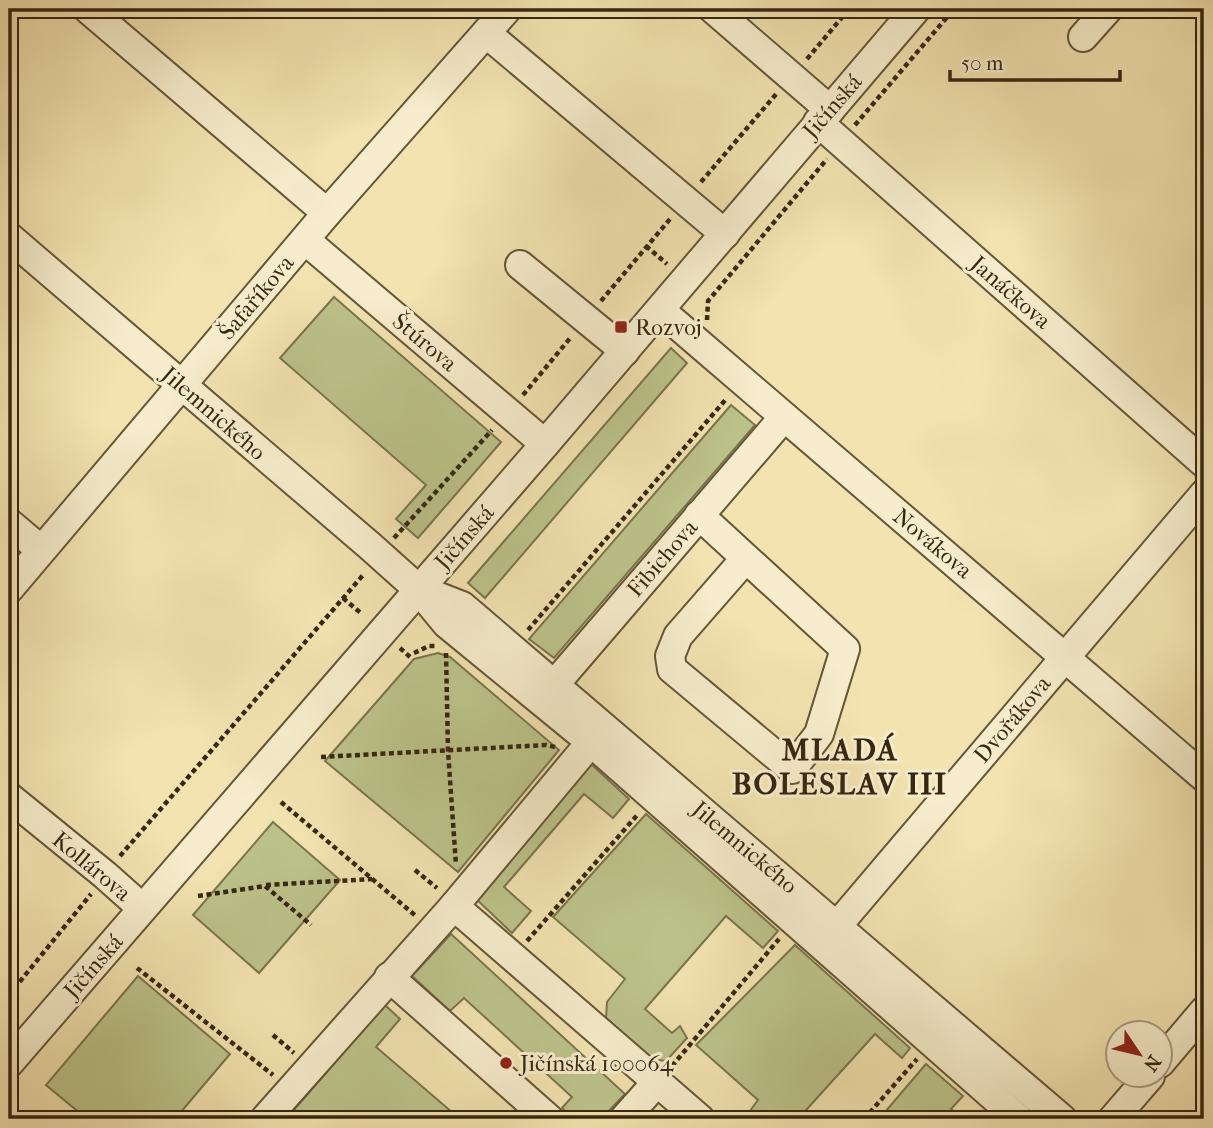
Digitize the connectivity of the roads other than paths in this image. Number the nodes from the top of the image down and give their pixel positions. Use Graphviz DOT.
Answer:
graph roads {
  1 [pos="88,9"];
  2 [pos="508,9"];
  3 [pos="713,9"];
  4 [pos="916,9"];
  5 [pos="1108,9"];
  6 [pos="486,33"];
  7 [pos="1083,37"];
  8 [pos="824,116"];
  9 [pos="327,214"];
  10 [pos="725,234"];
  11 [pos="9,237"];
  12 [pos="305,240"];
  13 [pos="520,265"];
  14 [pos="660,310"];
  15 [pos="625,351"];
  16 [pos="180,385"];
  17 [pos="784,417"];
  18 [pos="545,444"];
  19 [pos="1204,463"];
  20 [pos="1204,494"];
  21 [pos="699,515"];
  22 [pos="9,523"];
  23 [pos="41,550"];
  24 [pos="746,558"];
  25 [pos="9,589"];
  26 [pos="418,589"];
  27 [pos="1064,657"];
  28 [pos="547,692"];
  29 [pos="591,742"];
  30 [pos="1204,777"];
  31 [pos="9,797"];
  32 [pos="448,899"];
  33 [pos="142,908"];
  34 [pos="829,935"];
  35 [pos="389,977"];
  36 [pos="1204,1011"];
  37 [pos="1174,1046"];
  38 [pos="9,1063"];
  39 [pos="657,1083"];
  40 [pos="1138,1090"];
  41 [pos="265,1119"];
  42 [pos="549,1119"];
  43 [pos="624,1119"];
  44 [pos="700,1119"];
  45 [pos="1019,1119"];
  46 [pos="1062,1119"];
  47 [pos="1113,1119"];
  1 -- 9 [label="street"];
  2 -- 6 [label="street, Šafaříkova"];
  3 -- 8 [label="street, Janáčkova"];
  4 -- 8 [label="street, Jičínská"];
  5 -- 7 [label="street"];
  6 -- 9 [label="street, Šafaříkova"];
  6 -- 10 [label="street"];
  8 -- 10 [label="street, Jičínská"];
  8 -- 19 [label="street, Janáčkova"];
  9 -- 12 [label="street, Šafaříkova"];
  10 -- 14 [label="street, Jičínská"];
  11 -- 16 [label="street, Jilemnického"];
  12 -- 16 [label="street, Šafaříkova"];
  12 -- 18 [label="street, Štúrova"];
  13 -- 15 [label="street"];
  14 -- 15 [label="street, Jičínská"];
  14 -- 17 [label="street, Novákova"];
  15 -- 18 [label="street, Jičínská"];
  16 -- 23 [label="street, Šafaříkova"];
  16 -- 26 [label="street, Jilemnického"];
  17 -- 21 [label="street, Fibichova"];
  17 -- 27 [label="street, Novákova"];
  18 -- 26 [label="street, Jičínská"];
  20 -- 27 [label="street, Dvořákova"];
  21 -- 24 [label="street"];
  21 -- 28 [label="street, Fibichova"];
  22 -- 23 [label="street"];
  23 -- 25 [label="street, Šafaříkova"];
  24 -- 24 [label="street"];
  26 -- 28 [label="street, Jilemnického"];
  26 -- 28 [label="street, Jilemnického"];
  26 -- 33 [label="street, Jičínská"];
  27 -- 30 [label="street, Novákova"];
  27 -- 34 [label="street, Dvořákova"];
  28 -- 29 [label="street, Jilemnického"];
  28 -- 34 [label="street, Jilemnického"];
  29 -- 32 [label="street"];
  29 -- 34 [label="street, Jilemnického"];
  31 -- 33 [label="street, Kollárova"];
  32 -- 35 [label="street"];
  32 -- 39 [label="street"];
  33 -- 38 [label="street, Jičínská"];
  34 -- 45 [label="street, Jilemnického"];
  34 -- 46 [label="street, Jilemnického"];
  35 -- 41 [label="street"];
  35 -- 42 [label="street"];
  36 -- 37 [label="street"];
  39 -- 43 [label="street"];
  39 -- 44 [label="street"];
  40 -- 47 [label="street"];
}
